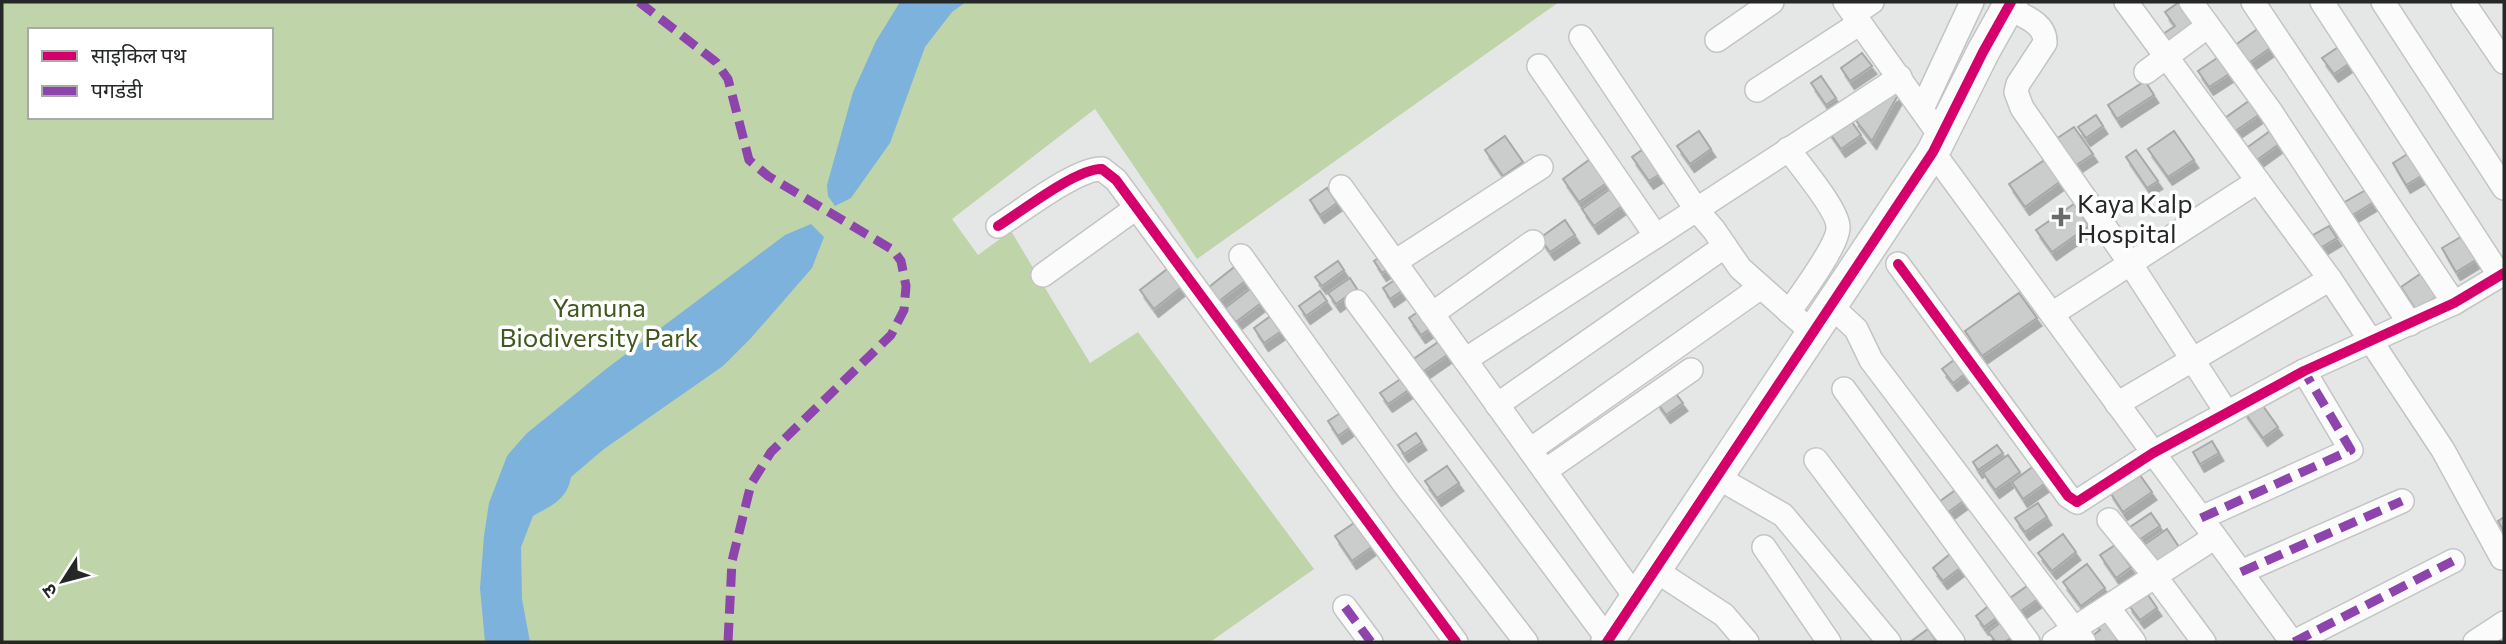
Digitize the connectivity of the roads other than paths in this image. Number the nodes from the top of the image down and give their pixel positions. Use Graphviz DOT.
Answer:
graph roads {
  1 [pos="1772,2"];
  2 [pos="1972,2"];
  3 [pos="2126,2"];
  4 [pos="2191,2"];
  5 [pos="2253,2"];
  6 [pos="2322,2"];
  7 [pos="2383,2"];
  8 [pos="2463,2"];
  9 [pos="2010,5"];
  10 [pos="1858,10"];
  11 [pos="2208,26"];
  12 [pos="1581,37"];
  13 [pos="1717,40"];
  14 [pos="2167,57"];
  15 [pos="2504,62"];
  16 [pos="1539,66"];
  17 [pos="2146,72"];
  18 [pos="1900,77"];
  19 [pos="1757,90"];
  20 [pos="1922,109"];
  21 [pos="1937,144"];
  22 [pos="1788,149"];
  23 [pos="1541,167"];
  24 [pos="2258,181"];
  25 [pos="1341,187"];
  26 [pos="2504,188"];
  27 [pos="1136,208"];
  28 [pos="1696,209"];
  29 [pos="998,226"];
  30 [pos="1656,236"];
  31 [pos="1533,243"];
  32 [pos="1725,246"];
  33 [pos="1241,256"];
  34 [pos="1395,262"];
  35 [pos="2130,262"];
  36 [pos="1898,264"];
  37 [pos="2502,274"];
  38 [pos="1043,275"];
  39 [pos="2330,279"];
  40 [pos="1761,287"];
  41 [pos="1357,302"];
  42 [pos="2454,303"];
  43 [pos="1830,306"];
  44 [pos="1789,312"];
  45 [pos="1432,314"];
  46 [pos="2052,314"];
  47 [pos="2410,324"];
  48 [pos="1812,333"];
  49 [pos="2372,342"];
  50 [pos="2192,359"];
  51 [pos="1465,360"];
  52 [pos="1691,370"];
  53 [pos="2304,371"];
  54 [pos="1844,389"];
  55 [pos="2118,404"];
  56 [pos="1497,405"];
  57 [pos="2227,413"];
  58 [pos="1530,450"];
  59 [pos="2153,453"];
  60 [pos="1816,460"];
  61 [pos="1545,471"];
  62 [pos="1717,477"];
  63 [pos="2403,501"];
  64 [pos="2201,518"];
  65 [pos="2109,520"];
  66 [pos="2215,537"];
  67 [pos="1764,547"];
  68 [pos="2502,558"];
  69 [pos="2453,561"];
  70 [pos="1655,570"];
  71 [pos="2241,572"];
  72 [pos="2155,576"];
  73 [pos="1636,598"];
  74 [pos="1345,607"];
  75 [pos="2108,607"];
  76 [pos="2504,623"];
  77 [pos="2079,635"];
  78 [pos="1371,642"];
  79 [pos="1456,642"];
  80 [pos="1526,642"];
  81 [pos="1608,642"];
  82 [pos="1747,642"];
  83 [pos="1829,642"];
  84 [pos="1889,642"];
  85 [pos="1953,642"];
  86 [pos="2028,642"];
  87 [pos="2054,642"];
  88 [pos="2134,642"];
  89 [pos="2204,642"];
  90 [pos="2293,642"];
  91 [pos="2475,642"];
  1 -- 13 [label="street"];
  2 -- 20 [label="street"];
  3 -- 14 [label="street"];
  4 -- 11 [label="street"];
  5 -- 42 [label="street"];
  6 -- 37 [label="street"];
  7 -- 26 [label="street"];
  8 -- 15 [label="street"];
  9 -- 21 [label="street"];
  9 -- 35 [label="street"];
  10 -- 18 [label="street"];
  10 -- 19 [label="street"];
  11 -- 14 [label="street"];
  11 -- 47 [label="street"];
  12 -- 28 [label="street"];
  14 -- 17 [label="street"];
  14 -- 24 [label="street"];
  16 -- 30 [label="street"];
  18 -- 20 [label="street"];
  18 -- 22 [label="street"];
  20 -- 21 [label="street"];
  21 -- 43 [label="street"];
  21 -- 46 [label="street"];
  22 -- 28 [label="street"];
  22 -- 44 [label="street"];
  23 -- 34 [label="street"];
  24 -- 35 [label="street"];
  24 -- 39 [label="street"];
  25 -- 34 [label="street"];
  27 -- 29 [label="street"];
  27 -- 38 [label="street"];
  27 -- 79 [label="street"];
  28 -- 30 [label="street"];
  28 -- 32 [label="street"];
  30 -- 51 [label="street"];
  31 -- 45 [label="street"];
  32 -- 40 [label="street"];
  32 -- 56 [label="street"];
  33 -- 80 [label="street"];
  34 -- 45 [label="street"];
  35 -- 46 [label="street"];
  35 -- 50 [label="street"];
  36 -- 59 [label="street"];
  37 -- 42 [label="street"];
  39 -- 49 [label="street"];
  39 -- 50 [label="street"];
  40 -- 44 [label="street"];
  40 -- 58 [label="street"];
  41 -- 81 [label="street"];
  42 -- 47 [label="street"];
  43 -- 48 [label="street"];
  43 -- 77 [label="street"];
  44 -- 48 [label="street"];
  45 -- 51 [label="street"];
  46 -- 55 [label="street"];
  47 -- 49 [label="street"];
  48 -- 62 [label="street"];
  49 -- 53 [label="street"];
  49 -- 68 [label="street"];
  50 -- 55 [label="street"];
  50 -- 57 [label="street"];
  51 -- 56 [label="street"];
  52 -- 61 [label="street"];
  53 -- 57 [label="street"];
  53 -- 64 [label="street"];
  54 -- 86 [label="street"];
  55 -- 59 [label="street"];
  56 -- 58 [label="street"];
  57 -- 59 [label="street"];
  58 -- 61 [label="street"];
  59 -- 64 [label="street"];
  60 -- 85 [label="street"];
  61 -- 73 [label="street"];
  62 -- 70 [label="street"];
  62 -- 84 [label="street"];
  63 -- 71 [label="street"];
  64 -- 66 [label="street"];
  65 -- 72 [label="street"];
  66 -- 71 [label="street"];
  66 -- 72 [label="street"];
  67 -- 83 [label="street"];
  69 -- 90 [label="street"];
  70 -- 73 [label="street"];
  70 -- 82 [label="street"];
  71 -- 90 [label="street"];
  72 -- 75 [label="street"];
  72 -- 89 [label="street"];
  73 -- 81 [label="street"];
  74 -- 78 [label="street"];
  75 -- 77 [label="street"];
  75 -- 88 [label="street"];
  76 -- 91 [label="street"];
  77 -- 87 [label="street"];
}
